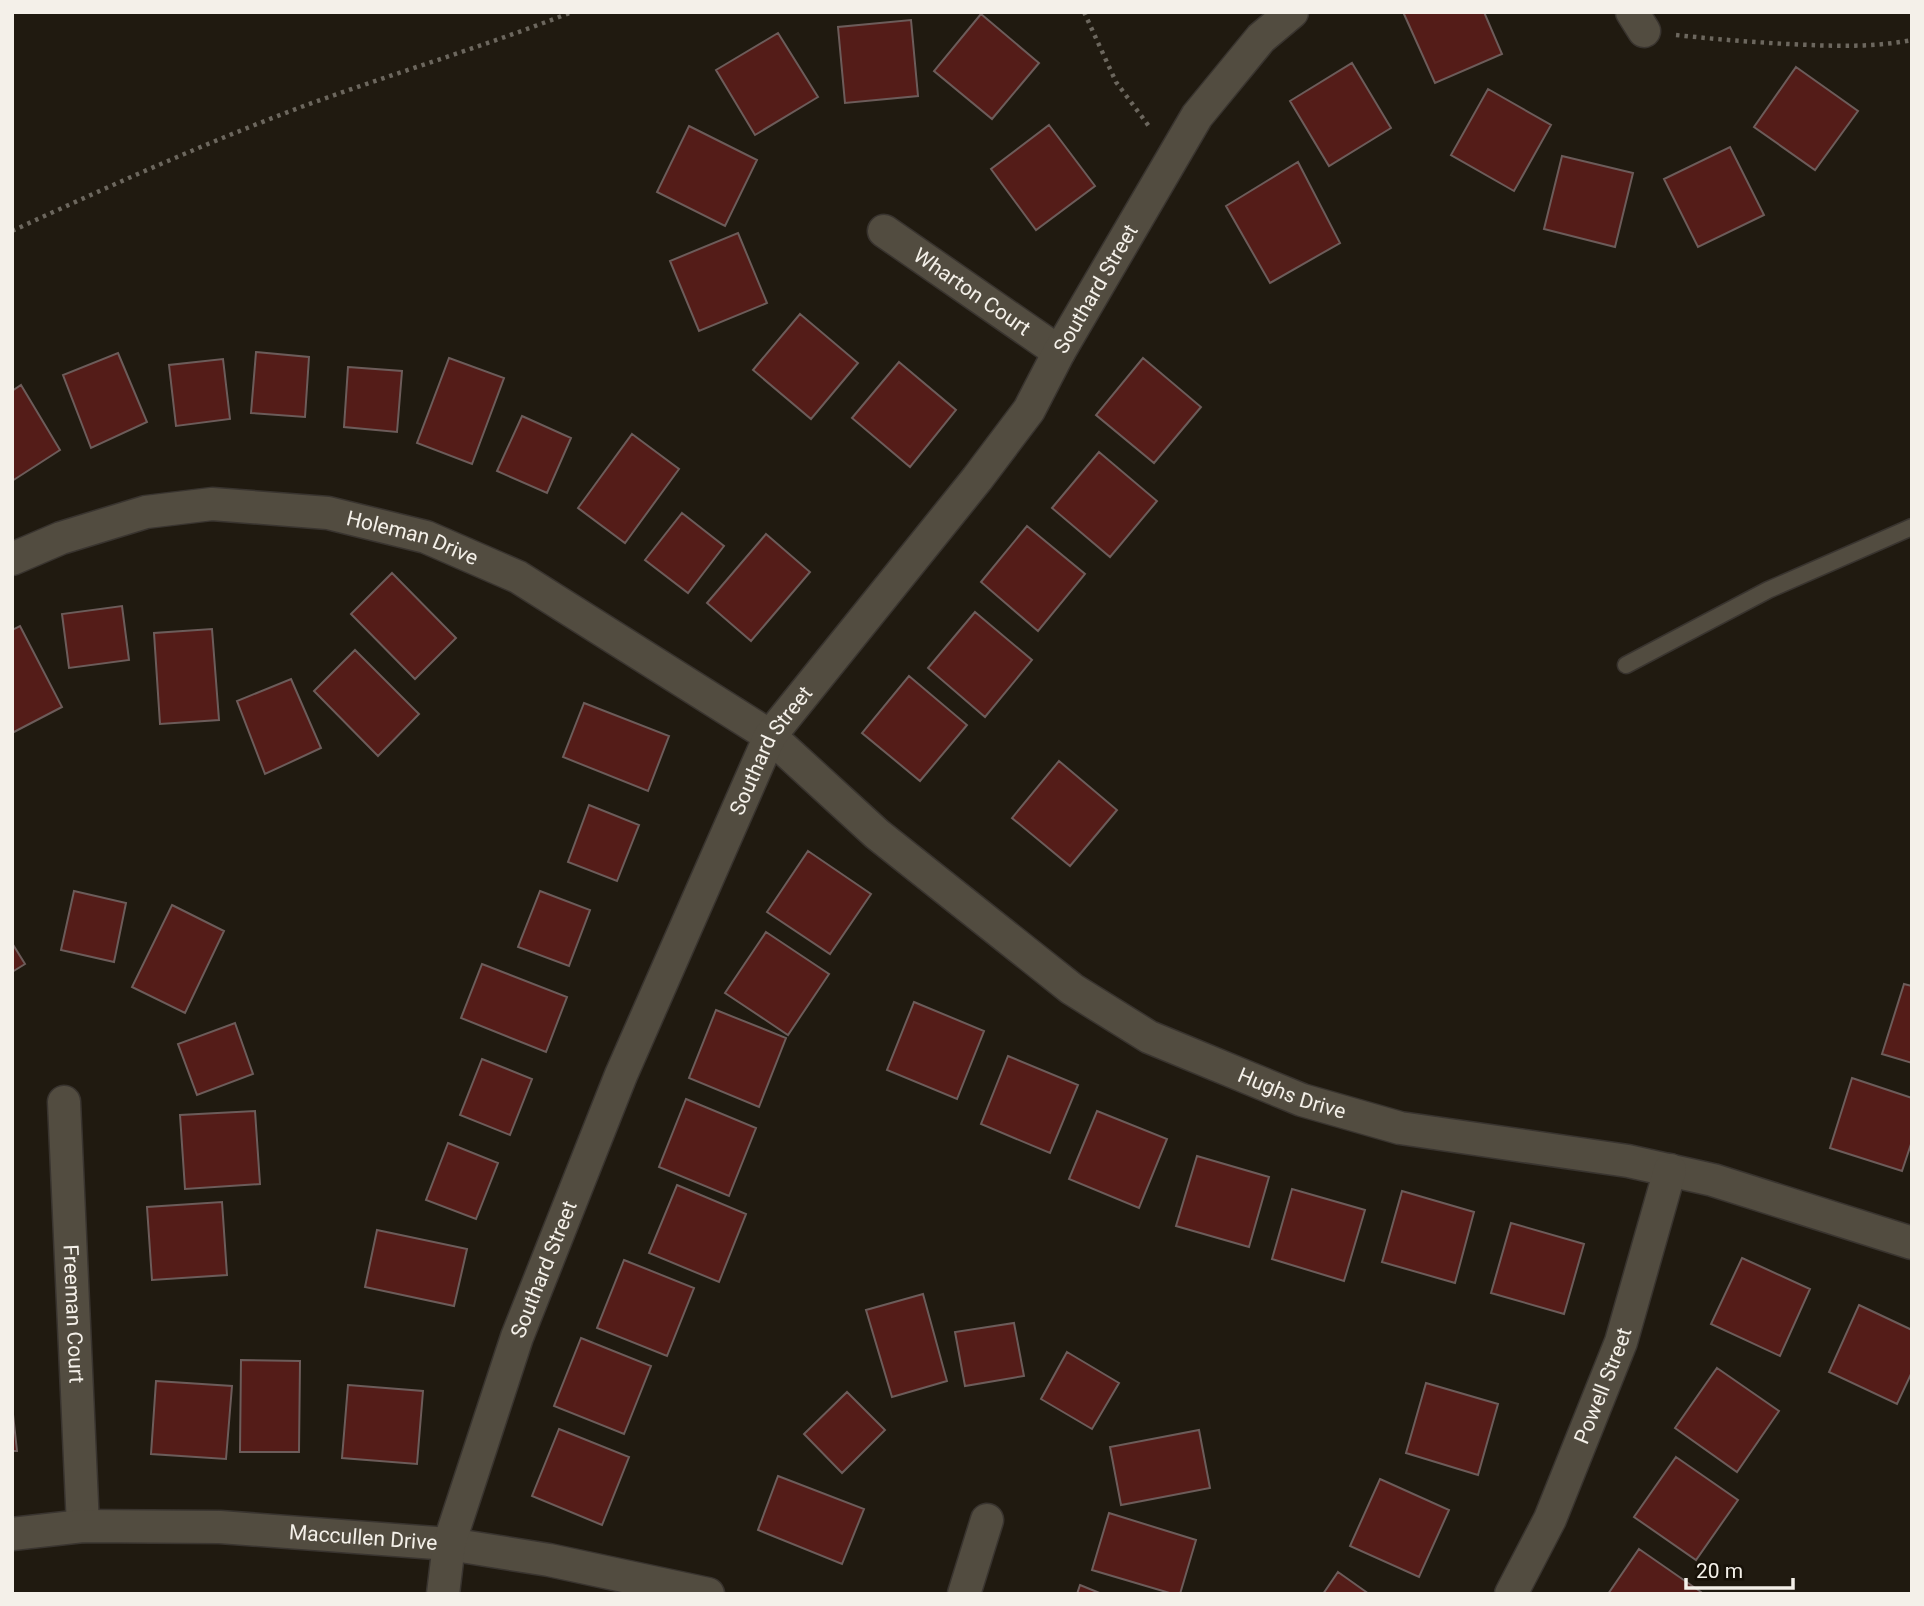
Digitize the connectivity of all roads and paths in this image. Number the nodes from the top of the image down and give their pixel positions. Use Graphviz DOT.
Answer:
graph roads {
  1 [pos="572,12"];
  2 [pos="1084,12"];
  3 [pos="1292,12"];
  4 [pos="1638,21"];
  5 [pos="1912,40"];
  6 [pos="1176,153"];
  7 [pos="12,231"];
  8 [pos="884,231"];
  9 [pos="1059,352"];
  10 [pos="1912,527"];
  11 [pos="12,559"];
  12 [pos="1626,665"];
  13 [pos="770,736"];
  14 [pos="64,1102"];
  15 [pos="1670,1170"];
  16 [pos="1912,1243"];
  17 [pos="987,1520"];
  18 [pos="83,1526"];
  19 [pos="12,1534"];
  20 [pos="449,1544"];
  21 [pos="443,1594"];
  22 [pos="708,1594"];
  23 [pos="964,1594"];
  24 [pos="1511,1594"];
  1 -- 7 [label="path"];
  2 -- 6 [label="path"];
  3 -- 6 [label="street, Southard Street"];
  4 -- 5 [label="path"];
  6 -- 9 [label="street, Southard Street"];
  8 -- 9 [label="street, Wharton Court"];
  9 -- 13 [label="street, Southard Street"];
  10 -- 12 [label="lane"];
  11 -- 13 [label="street, Holeman Drive"];
  13 -- 15 [label="street, Hughs Drive"];
  13 -- 20 [label="street, Southard Street"];
  14 -- 18 [label="street, Freeman Court"];
  15 -- 16 [label="street, Hughs Drive"];
  15 -- 24 [label="street, Powell Street"];
  17 -- 23 [label="street"];
  18 -- 19 [label="street, Maccullen Drive"];
  18 -- 20 [label="street, Maccullen Drive"];
  20 -- 21 [label="street, Southard Street"];
  20 -- 22 [label="street, Maccullen Drive"];
}
